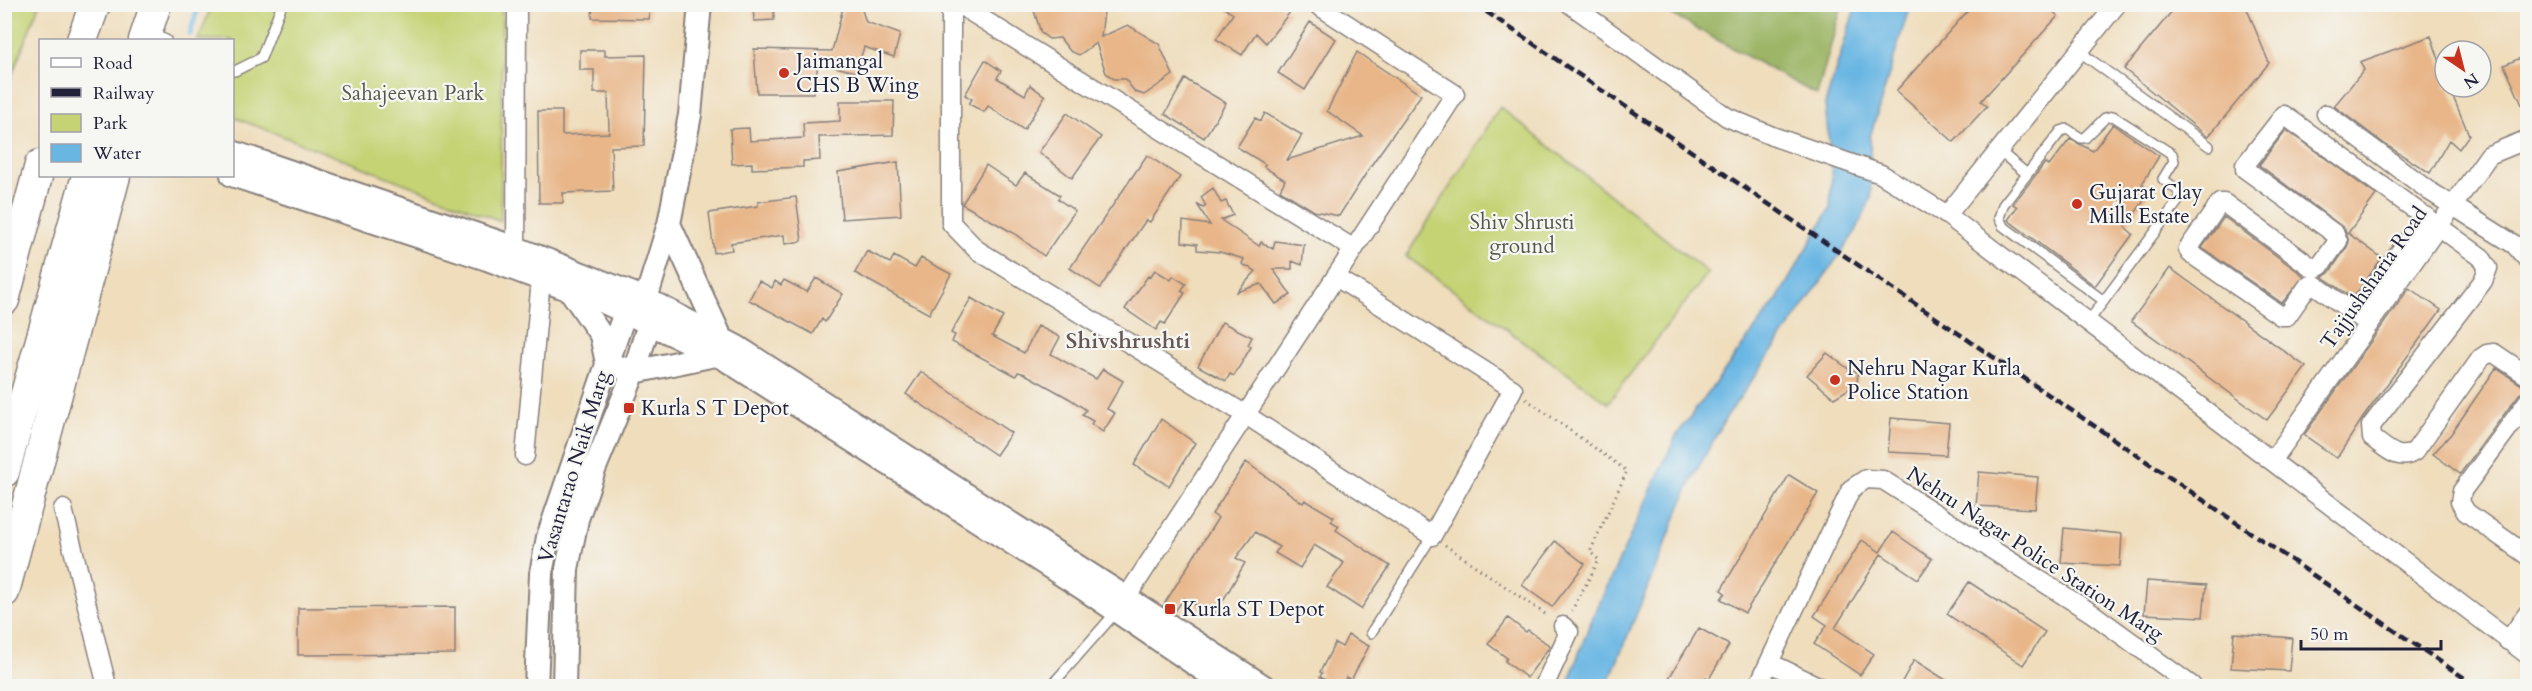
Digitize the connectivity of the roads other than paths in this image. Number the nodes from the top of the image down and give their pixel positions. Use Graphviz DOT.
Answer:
graph roads {
  1 [pos="95,4"];
  2 [pos="282,4"];
  3 [pos="517,4"];
  4 [pos="700,4"];
  5 [pos="951,4"];
  6 [pos="958,4"];
  7 [pos="1316,4"];
  8 [pos="1570,4"];
  9 [pos="2117,4"];
  10 [pos="82,39"];
  11 [pos="2080,52"];
  12 [pos="234,71"];
  13 [pos="2326,114"];
  14 [pos="2528,139"];
  15 [pos="39,146"];
  16 [pos="2209,146"];
  17 [pos="1999,151"];
  18 [pos="234,153"];
  19 [pos="38,174"];
  20 [pos="2027,174"];
  21 [pos="234,176"];
  22 [pos="87,177"];
  23 [pos="115,177"];
  24 [pos="2453,206"];
  25 [pos="1947,215"];
  26 [pos="4,220"];
  27 [pos="2432,221"];
  28 [pos="669,224"];
  29 [pos="1354,249"];
  30 [pos="516,259"];
  31 [pos="2528,260"];
  32 [pos="1336,277"];
  33 [pos="541,279"];
  34 [pos="570,290"];
  35 [pos="646,299"];
  36 [pos="4,300"];
  37 [pos="2104,301"];
  38 [pos="625,312"];
  39 [pos="2362,319"];
  40 [pos="2088,322"];
  41 [pos="649,324"];
  42 [pos="718,346"];
  43 [pos="606,363"];
  44 [pos="634,372"];
  45 [pos="2528,376"];
  46 [pos="2528,401"];
  47 [pos="1246,415"];
  48 [pos="525,456"];
  49 [pos="2272,461"];
  50 [pos="4,472"];
  51 [pos="63,508"];
  52 [pos="555,512"];
  53 [pos="578,519"];
  54 [pos="1432,536"];
  55 [pos="2528,556"];
  56 [pos="5,592"];
  57 [pos="1122,605"];
  58 [pos="2528,613"];
  59 [pos="539,625"];
  60 [pos="566,626"];
  61 [pos="1563,626"];
  62 [pos="1371,633"];
  63 [pos="2508,640"];
  64 [pos="2528,655"];
  65 [pos="1770,663"];
  66 [pos="107,687"];
  67 [pos="536,687"];
  68 [pos="564,687"];
  69 [pos="1051,687"];
  70 [pos="1227,687"];
  71 [pos="1263,687"];
  72 [pos="1544,687"];
  73 [pos="1758,687"];
  74 [pos="1818,687"];
  75 [pos="2192,687"];
  1 -- 10 [label="highway"];
  2 -- 12 [label="lane"];
  3 -- 30 [label="street"];
  4 -- 28 [label="street, Vasantarao Naik Marg"];
  5 -- 47 [label="street"];
  6 -- 29 [label="street"];
  7 -- 29 [label="street"];
  8 -- 25 [label="street"];
  9 -- 11 [label="street"];
  11 -- 16 [label="lane"];
  11 -- 17 [label="street"];
  13 -- 24 [label="street"];
  14 -- 24 [label="street, Tajjushsharia Road"];
  15 -- 26 [label="highway"];
  17 -- 20 [label="lane"];
  17 -- 25 [label="street"];
  18 -- 30 [label="street"];
  19 -- 36 [label="highway"];
  20 -- 37 [label="lane"];
  20 -- 37 [label="lane"];
  21 -- 30 [label="street"];
  22 -- 50 [label="highway"];
  23 -- 56 [label="highway"];
  24 -- 27 [label="street, Tajjushsharia Road"];
  24 -- 31 [label="street"];
  25 -- 40 [label="street"];
  27 -- 39 [label="street, Tajjushsharia Road"];
  27 -- 39 [label="street"];
  27 -- 45 [label="street"];
  28 -- 35 [label="street, Vasantarao Naik Marg"];
  28 -- 42 [label="street"];
  29 -- 32 [label="street"];
  30 -- 33 [label="street"];
  30 -- 35 [label="street"];
  32 -- 47 [label="street"];
  32 -- 54 [label="street"];
  33 -- 34 [label="street"];
  33 -- 48 [label="street"];
  34 -- 38 [label="street"];
  34 -- 43 [label="street"];
  35 -- 38 [label="street"];
  35 -- 41 [label="street, Vasantarao Naik Marg"];
  35 -- 42 [label="street"];
  37 -- 40 [label="lane"];
  38 -- 41 [label="street"];
  38 -- 43 [label="street, Vasantarao Naik Marg"];
  39 -- 49 [label="street, Tajjushsharia Road"];
  40 -- 49 [label="street"];
  41 -- 42 [label="street"];
  41 -- 44 [label="street, Vasantarao Naik Marg"];
  42 -- 44 [label="street"];
  42 -- 57 [label="street"];
  43 -- 44 [label="street"];
  43 -- 52 [label="street, Vasantarao Naik Marg"];
  44 -- 53 [label="street, Vasantarao Naik Marg"];
  46 -- 55 [label="street"];
  47 -- 54 [label="street"];
  47 -- 57 [label="street"];
  49 -- 63 [label="street"];
  51 -- 66 [label="street"];
  52 -- 53 [label="street"];
  52 -- 59 [label="street, Vasantarao Naik Marg"];
  53 -- 60 [label="street, Vasantarao Naik Marg"];
  54 -- 62 [label="lane"];
  57 -- 69 [label="lane"];
  57 -- 70 [label="street"];
  57 -- 71 [label="street"];
  58 -- 63 [label="street"];
  59 -- 60 [label="street"];
  59 -- 67 [label="street, Vasantarao Naik Marg"];
  60 -- 68 [label="street, Vasantarao Naik Marg"];
  61 -- 72 [label="street"];
  63 -- 64 [label="street"];
  65 -- 73 [label="street, Nehru Nagar Police Station Marg"];
  65 -- 74 [label="street"];
  65 -- 75 [label="street, Nehru Nagar Police Station Marg"];
}
